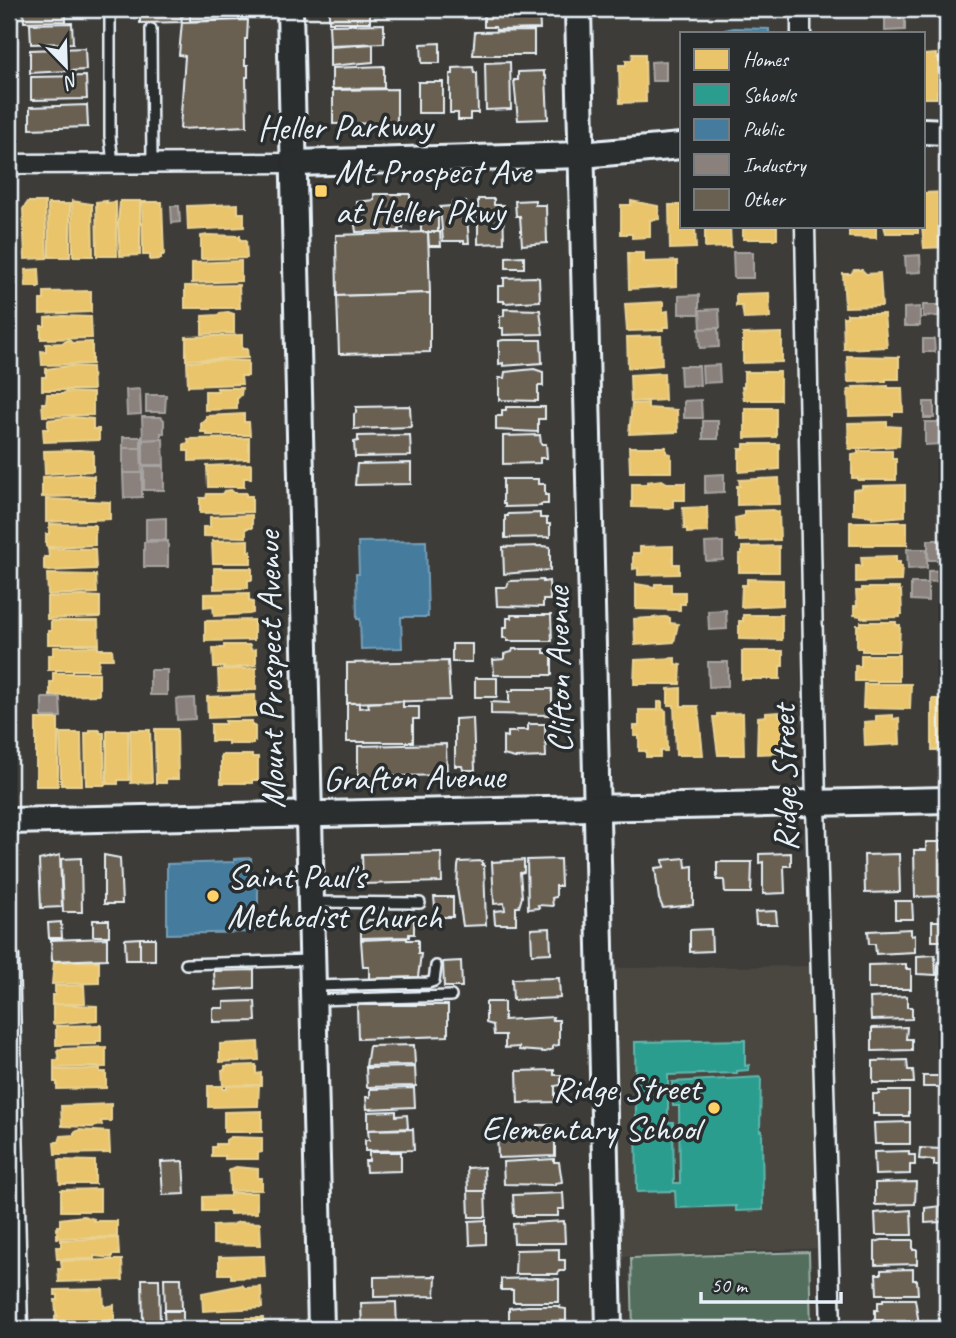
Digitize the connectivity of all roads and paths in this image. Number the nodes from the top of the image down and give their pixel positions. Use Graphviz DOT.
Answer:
graph roads {
  1 [pos="110,9"];
  2 [pos="290,9"];
  3 [pos="578,9"];
  4 [pos="801,9"];
  5 [pos="151,29"];
  6 [pos="801,32"];
  7 [pos="925,131"];
  8 [pos="947,132"];
  9 [pos="680,146"];
  10 [pos="582,155"];
  11 [pos="152,163"];
  12 [pos="294,163"];
  13 [pos="9,164"];
  14 [pos="113,164"];
  15 [pos="805,228"];
  16 [pos="947,800"];
  17 [pos="816,805"];
  18 [pos="596,808"];
  19 [pos="309,814"];
  20 [pos="9,821"];
  21 [pos="310,902"];
  22 [pos="420,903"];
  23 [pos="9,957"];
  24 [pos="312,960"];
  25 [pos="186,964"];
  26 [pos="436,966"];
  27 [pos="313,993"];
  28 [pos="451,996"];
  29 [pos="18,1329"];
  30 [pos="321,1329"];
  31 [pos="609,1329"];
  32 [pos="831,1329"];
  1 -- 14 [label="lane"];
  2 -- 12 [label="street, Mount Prospect Avenue"];
  3 -- 10 [label="street, Clifton Avenue"];
  4 -- 6 [label="street"];
  5 -- 11 [label="lane"];
  7 -- 8 [label="street"];
  9 -- 10 [label="street, Heller Parkway"];
  10 -- 12 [label="street, Heller Parkway"];
  10 -- 18 [label="street, Clifton Avenue"];
  11 -- 12 [label="street, Heller Parkway"];
  11 -- 14 [label="street, Heller Parkway"];
  12 -- 19 [label="street, Mount Prospect Avenue"];
  13 -- 14 [label="street, Heller Parkway"];
  15 -- 17 [label="street, Ridge Street"];
  16 -- 17 [label="street, Grafton Avenue"];
  17 -- 18 [label="street, Grafton Avenue"];
  17 -- 32 [label="street, Ridge Street"];
  18 -- 19 [label="street, Grafton Avenue"];
  18 -- 31 [label="street, Clifton Avenue"];
  19 -- 20 [label="street, Grafton Avenue"];
  19 -- 21 [label="street, Mount Prospect Avenue"];
  21 -- 22 [label="lane"];
  21 -- 24 [label="street, Mount Prospect Avenue"];
  23 -- 29 [label="street"];
  24 -- 25 [label="lane"];
  24 -- 27 [label="street, Mount Prospect Avenue"];
  26 -- 27 [label="lane"];
  27 -- 28 [label="lane"];
  27 -- 30 [label="street, Mount Prospect Avenue"];
}
